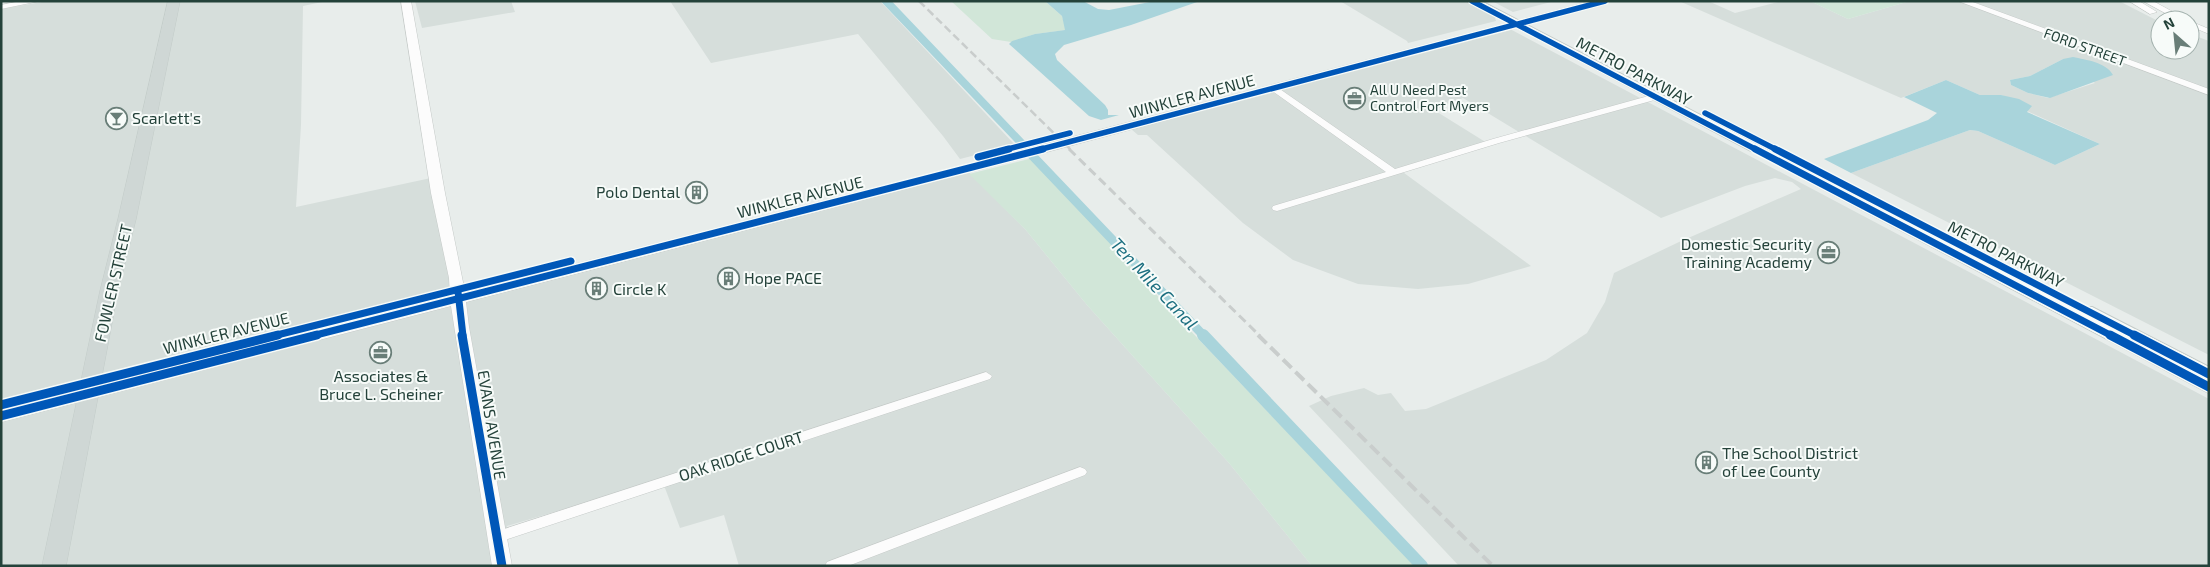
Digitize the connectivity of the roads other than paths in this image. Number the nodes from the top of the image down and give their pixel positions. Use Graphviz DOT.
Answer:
graph roads {
  1 [pos="36,1"];
  2 [pos="174,1"];
  3 [pos="406,1"];
  4 [pos="1472,1"];
  5 [pos="1493,1"];
  6 [pos="1581,1"];
  7 [pos="1605,1"];
  8 [pos="1962,1"];
  9 [pos="2133,1"];
  10 [pos="2147,1"];
  11 [pos="1,7"];
  12 [pos="2150,10"];
  13 [pos="2165,10"];
  14 [pos="1520,21"];
  15 [pos="1319,69"];
  16 [pos="1274,88"];
  17 [pos="2209,92"];
  18 [pos="1650,95"];
  19 [pos="1189,102"];
  20 [pos="1164,118"];
  21 [pos="1045,144"];
  22 [pos="1394,172"];
  23 [pos="1277,208"];
  24 [pos="458,294"];
  25 [pos="2209,374"];
  26 [pos="986,376"];
  27 [pos="91,387"];
  28 [pos="2209,388"];
  29 [pos="1,405"];
  30 [pos="1,416"];
  31 [pos="1080,472"];
  32 [pos="497,537"];
  33 [pos="54,566"];
  34 [pos="502,566"];
  35 [pos="832,566"];
  1 -- 11 [label="street"];
  2 -- 27 [label="main road, FOWLER STREET"];
  3 -- 24 [label="street, EVANS AVENUE"];
  4 -- 14 [label="main road, METRO PARKWAY"];
  5 -- 14 [label="main road, METRO PARKWAY"];
  6 -- 14 [label="street, WINKLER AVENUE"];
  7 -- 14 [label="street, WINKLER AVENUE"];
  8 -- 17 [label="street, FORD STREET"];
  9 -- 12 [label="street"];
  10 -- 13 [label="street"];
  14 -- 15 [label="street, WINKLER AVENUE"];
  14 -- 16 [label="street, WINKLER AVENUE"];
  14 -- 18 [label="main road, METRO PARKWAY"];
  14 -- 25 [label="main road, METRO PARKWAY"];
  15 -- 16 [label="street"];
  15 -- 19 [label="street, WINKLER AVENUE"];
  16 -- 20 [label="street, WINKLER AVENUE"];
  16 -- 22 [label="street"];
  18 -- 22 [label="street"];
  18 -- 28 [label="main road, METRO PARKWAY"];
  19 -- 20 [label="street"];
  19 -- 21 [label="street, WINKLER AVENUE"];
  20 -- 21 [label="street, WINKLER AVENUE"];
  21 -- 24 [label="street, WINKLER AVENUE"];
  22 -- 23 [label="street"];
  24 -- 27 [label="street, WINKLER AVENUE"];
  24 -- 32 [label="street, EVANS AVENUE"];
  26 -- 32 [label="street, OAK RIDGE COURT"];
  27 -- 29 [label="street, WINKLER AVENUE"];
  27 -- 30 [label="street, WINKLER AVENUE"];
  27 -- 33 [label="main road, FOWLER STREET"];
  31 -- 35 [label="street"];
  32 -- 34 [label="street, EVANS AVENUE"];
}
